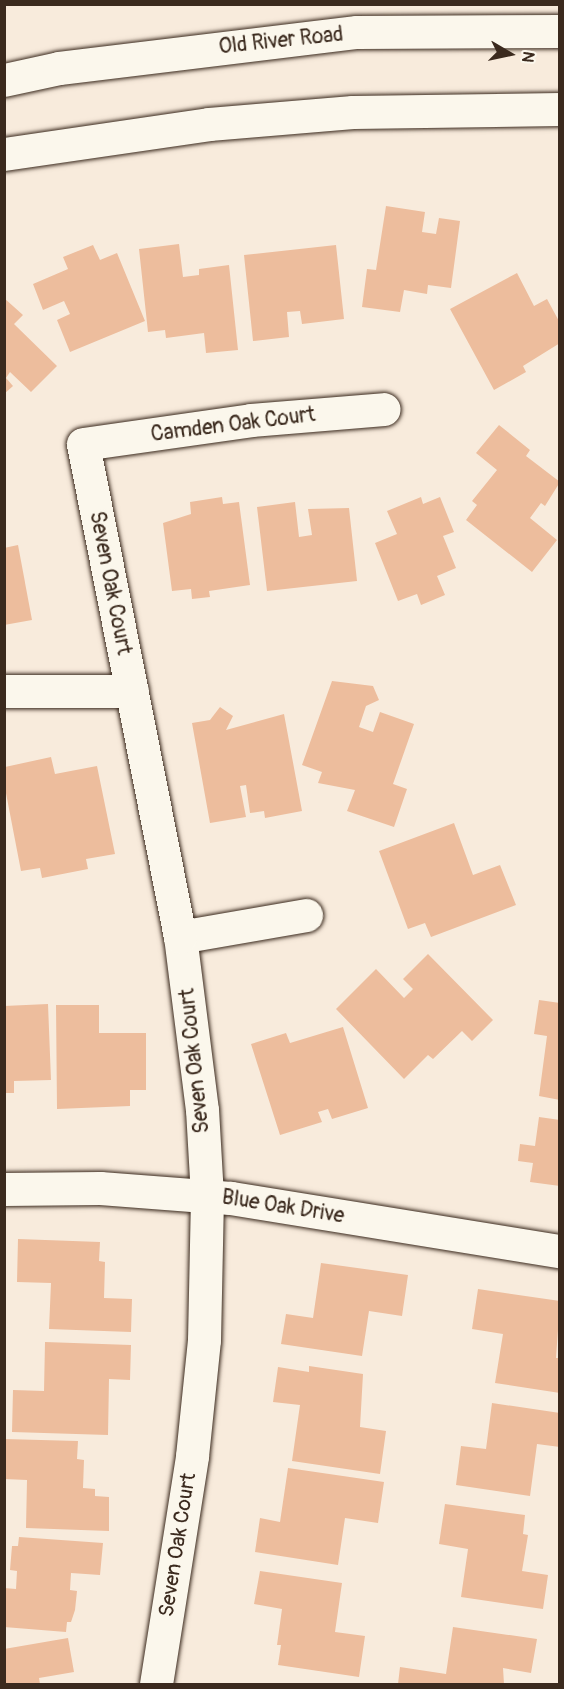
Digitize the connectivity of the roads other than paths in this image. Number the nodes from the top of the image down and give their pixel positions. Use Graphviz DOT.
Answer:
graph roads {
  1 [pos="560,31"];
  2 [pos="4,80"];
  3 [pos="560,109"];
  4 [pos="4,154"];
  5 [pos="384,409"];
  6 [pos="83,444"];
  7 [pos="4,691"];
  8 [pos="132,691"];
  9 [pos="306,915"];
  10 [pos="180,937"];
  11 [pos="4,1189"];
  12 [pos="207,1196"];
  13 [pos="560,1251"];
  14 [pos="156,1684"];
  1 -- 2 [label="street, Old River Road"];
  3 -- 4 [label="street"];
  5 -- 6 [label="street, Camden Oak Court"];
  6 -- 8 [label="street, Seven Oak Court"];
  7 -- 8 [label="street"];
  8 -- 10 [label="street, Seven Oak Court"];
  9 -- 10 [label="street"];
  10 -- 12 [label="street, Seven Oak Court"];
  11 -- 12 [label="street, Blue Oak Drive"];
  12 -- 13 [label="street, Blue Oak Drive"];
  12 -- 14 [label="street, Seven Oak Court"];
}
